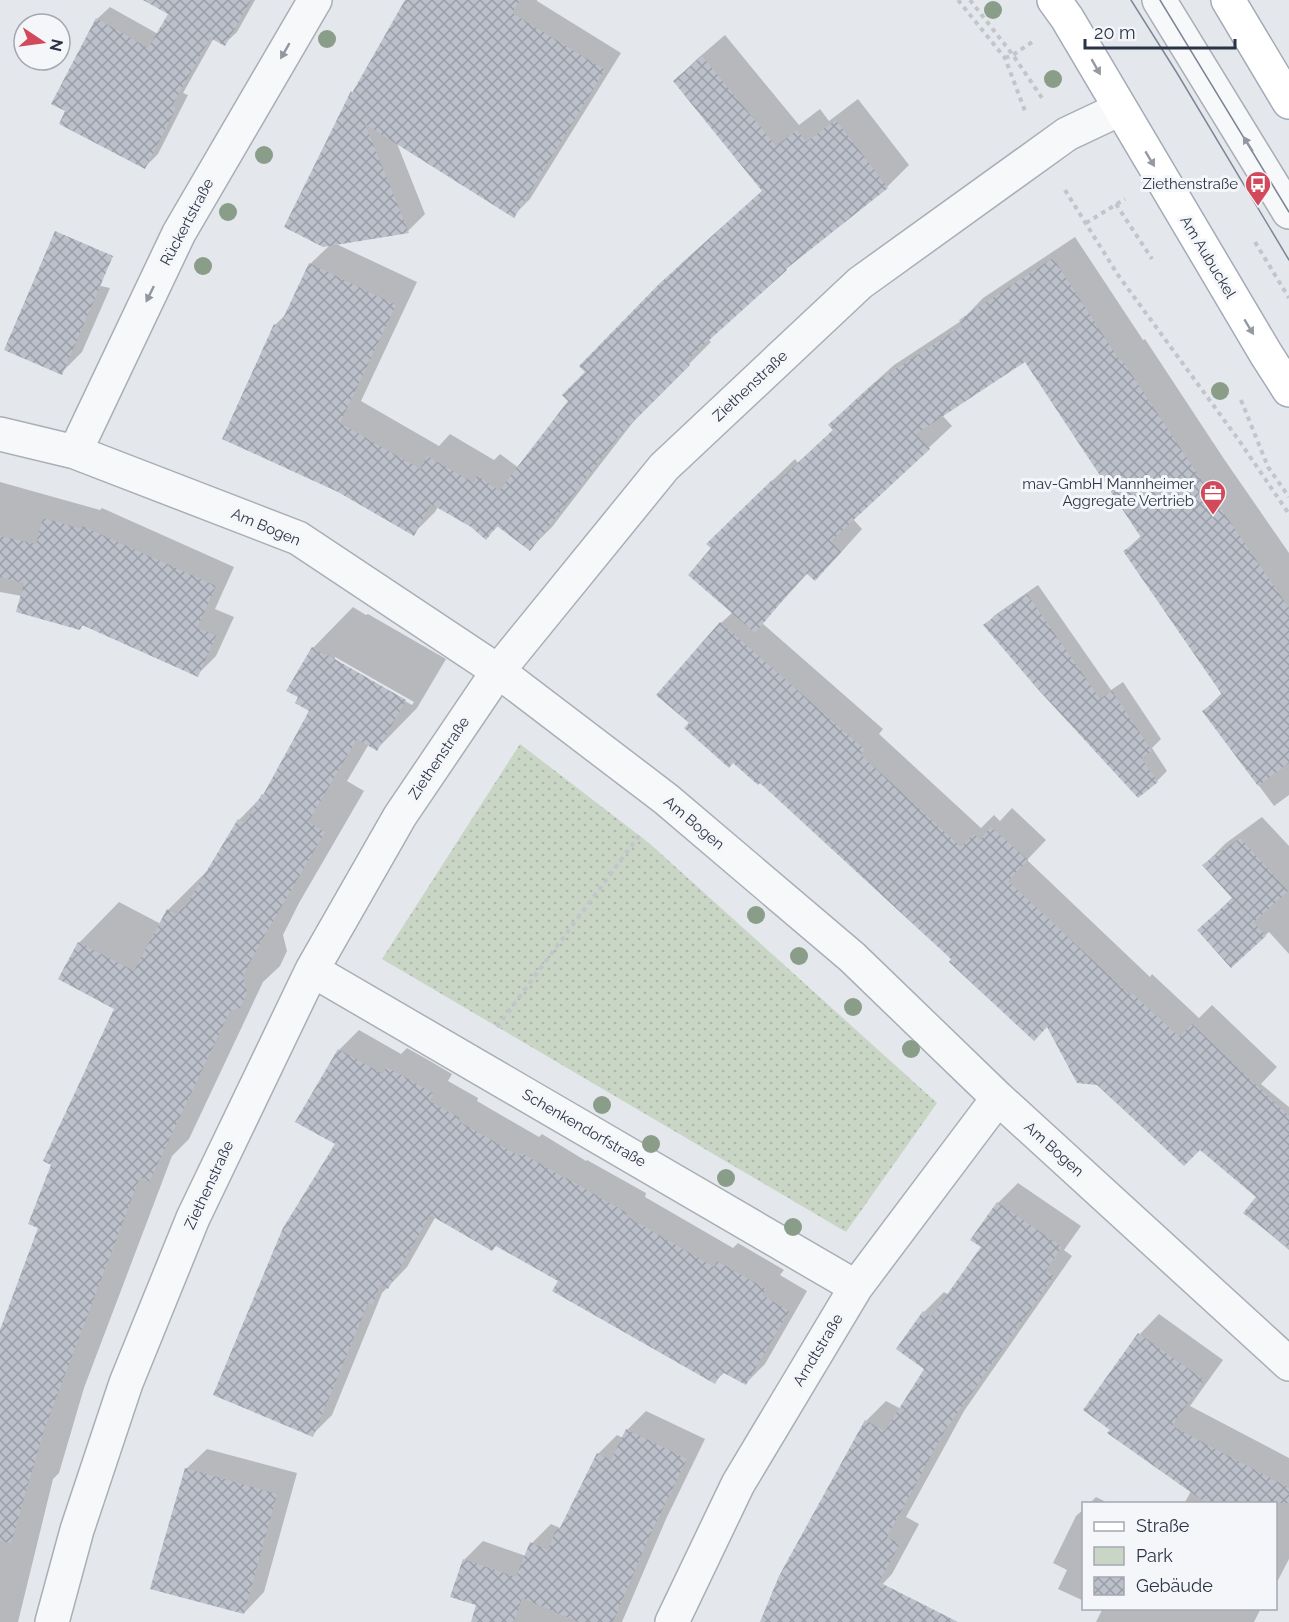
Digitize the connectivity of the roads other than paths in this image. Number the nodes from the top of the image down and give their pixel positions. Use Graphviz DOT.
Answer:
graph roads {
  1 [pos="315,0"];
  2 [pos="1053,0"];
  3 [pos="1159,0"];
  4 [pos="1228,0"];
  5 [pos="1289,102"];
  6 [pos="1120,109"];
  7 [pos="1289,212"];
  8 [pos="1289,390"];
  9 [pos="0,434"];
  10 [pos="75,452"];
  11 [pos="498,671"];
  12 [pos="312,970"];
  13 [pos="998,1098"];
  14 [pos="856,1287"];
  15 [pos="1289,1364"];
  16 [pos="52,1622"];
  17 [pos="672,1622"];
  1 -- 10 [label="street, Rückertstraße, one-way"];
  2 -- 6 [label="main road, Am Aubuckel, one-way"];
  7 -- 3 [label="street, one-way"];
  4 -- 5 [label="main road"];
  6 -- 8 [label="main road, Am Aubuckel, one-way"];
  6 -- 11 [label="street, Ziethenstraße"];
  9 -- 10 [label="street, Am Bogen"];
  10 -- 11 [label="street, Am Bogen"];
  11 -- 12 [label="street, Ziethenstraße"];
  11 -- 13 [label="street, Am Bogen"];
  12 -- 14 [label="street, Schenkendorfstraße"];
  12 -- 16 [label="street, Ziethenstraße"];
  13 -- 14 [label="street, Arndtstraße"];
  13 -- 15 [label="street, Am Bogen"];
  14 -- 17 [label="street, Arndtstraße"];
}
